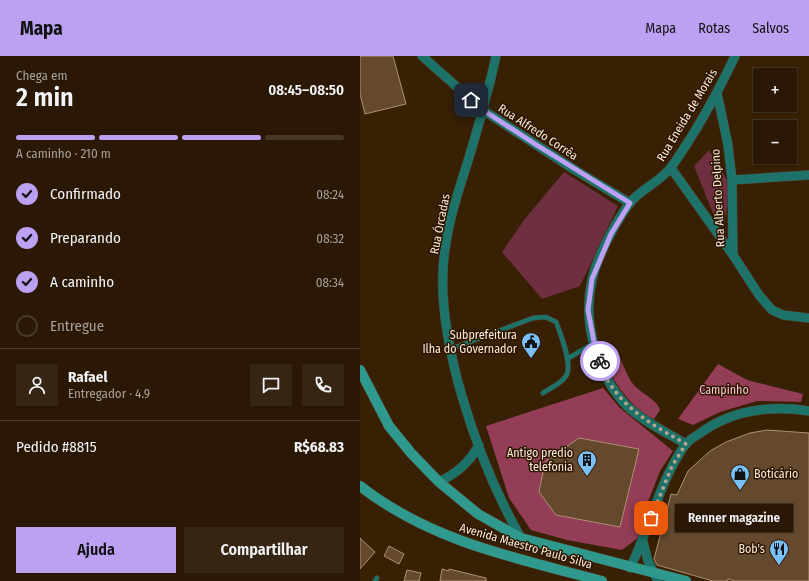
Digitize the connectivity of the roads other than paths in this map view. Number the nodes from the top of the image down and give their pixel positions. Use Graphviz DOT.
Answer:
graph roads {
  1 [pos="422,56"];
  2 [pos="496,56"];
  3 [pos="735,56"];
  4 [pos="717,93"];
  5 [pos="483,110"];
  6 [pos="671,168"];
  7 [pos="809,175"];
  8 [pos="732,180"];
  9 [pos="630,203"];
  10 [pos="733,255"];
  11 [pos="809,318"];
  12 [pos="594,343"];
  13 [pos="451,349"];
  14 [pos="568,359"];
  15 [pos="360,370"];
  16 [pos="543,393"];
  17 [pos="809,411"];
  18 [pos="686,444"];
  19 [pos="479,445"];
  20 [pos="439,482"];
  21 [pos="360,486"];
  22 [pos="521,538"];
  23 [pos="643,542"];
  24 [pos="630,568"];
  25 [pos="655,577"];
  26 [pos="602,581"];
  27 [pos="686,581"];
  1 -- 5 [label="street, Rua Alfredo Corrêa"];
  2 -- 5 [label="street, Rua Órcadas"];
  3 -- 4 [label="street, Rua Eneida de Morais"];
  4 -- 6 [label="street, Rua Eneida de Morais"];
  4 -- 8 [label="street, Rua Alberto Delpino"];
  5 -- 9 [label="street, Rua Alfredo Corrêa"];
  5 -- 13 [label="street, Rua Órcadas"];
  6 -- 9 [label="street, Rua Eneida de Morais"];
  6 -- 10 [label="street, Rua Alberto Delpino"];
  7 -- 8 [label="street"];
  8 -- 10 [label="street, Rua Alberto Delpino"];
  9 -- 12 [label="street, Rua Eneida de Morais"];
  10 -- 11 [label="street, Rua Alberto Delpino"];
  12 -- 14 [label="lane"];
  12 -- 18 [label="street, Rua Eneida de Morais"];
  13 -- 14 [label="lane"];
  13 -- 19 [label="street, Rua Órcadas"];
  14 -- 16 [label="lane"];
  15 -- 20 [label="main road, Avenida Maestro Paulo Silva"];
  17 -- 18 [label="street"];
  18 -- 23 [label="street"];
  19 -- 20 [label="street"];
  19 -- 22 [label="street, Rua Órcadas"];
  20 -- 22 [label="main road, Avenida Maestro Paulo Silva"];
  21 -- 26 [label="main road, Avenida Maestro Paulo Silva"];
  22 -- 24 [label="main road, Avenida Maestro Paulo Silva"];
  23 -- 24 [label="street"];
  23 -- 25 [label="street"];
  24 -- 25 [label="main road, Avenida Maestro Paulo Silva"];
  25 -- 27 [label="main road, Avenida Maestro Paulo Silva"];
}
